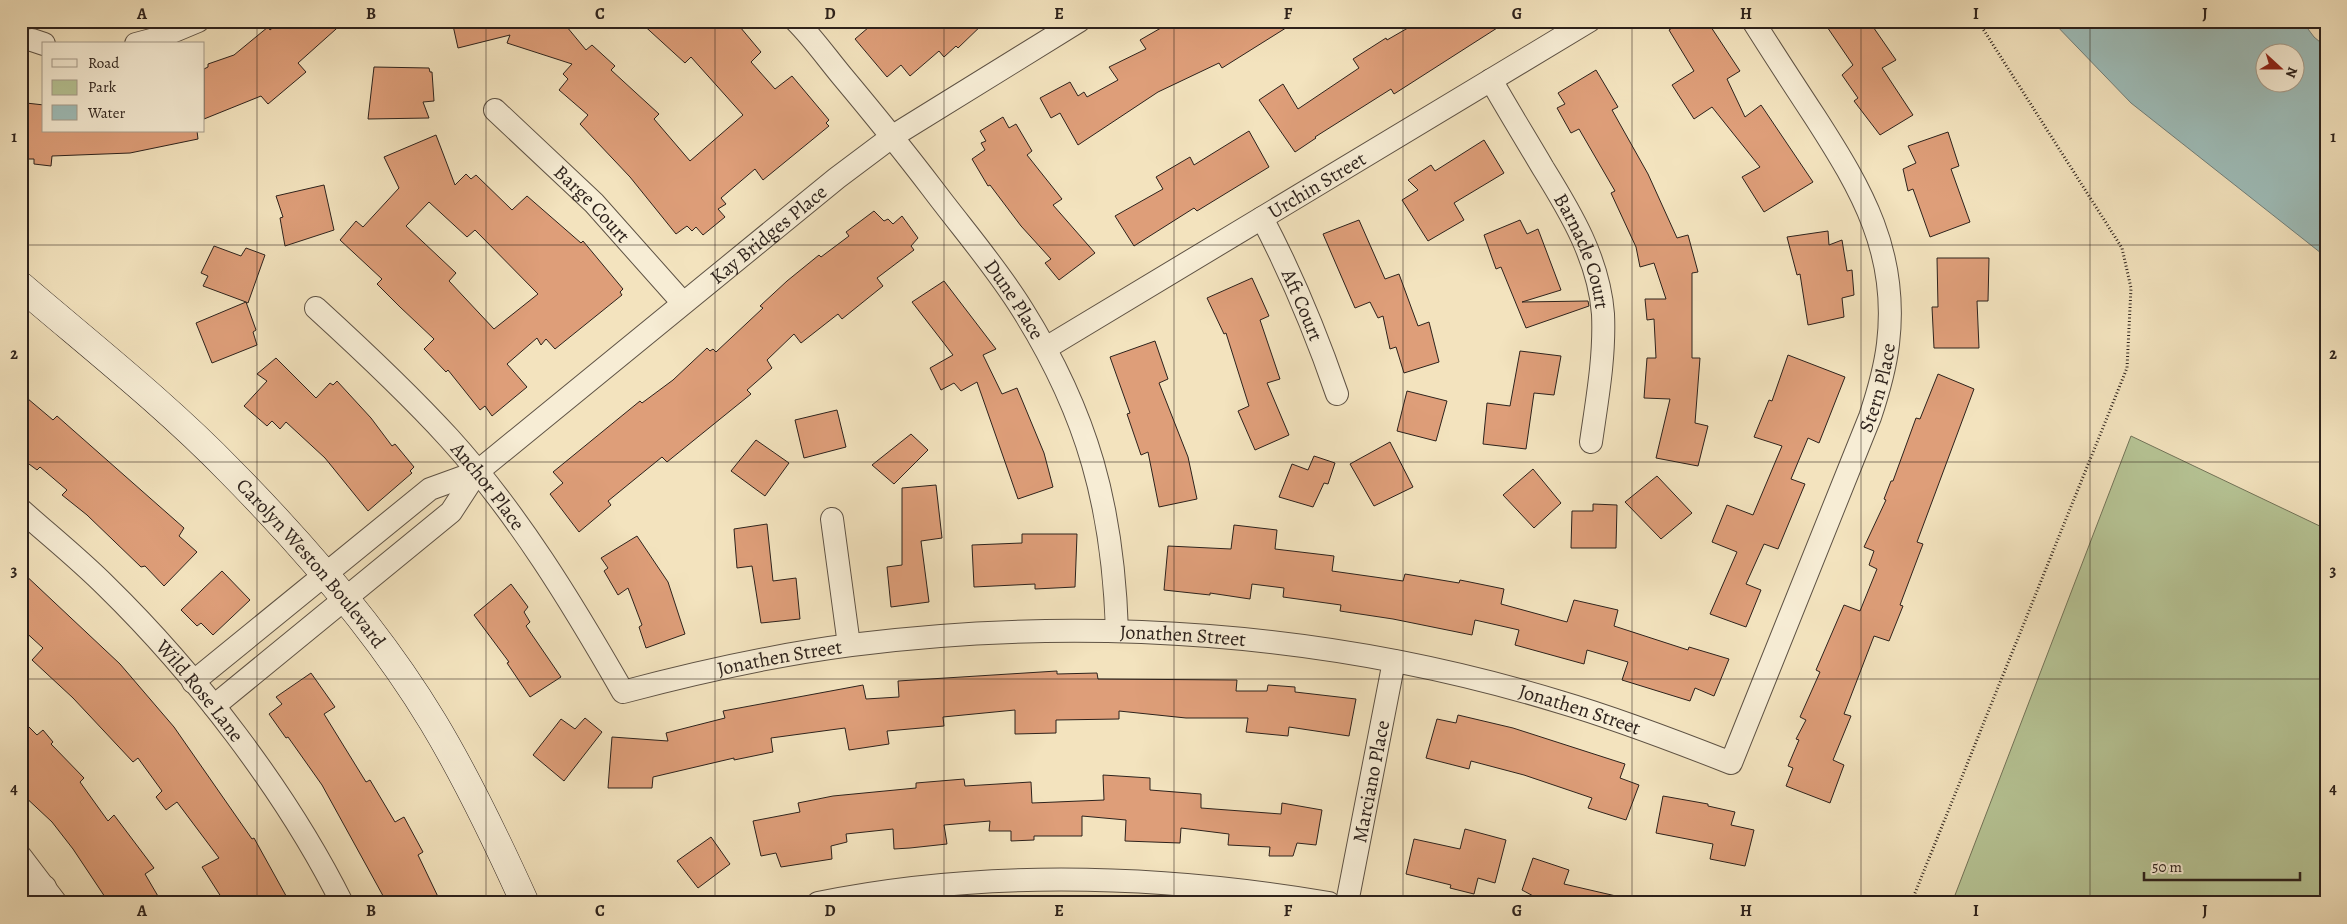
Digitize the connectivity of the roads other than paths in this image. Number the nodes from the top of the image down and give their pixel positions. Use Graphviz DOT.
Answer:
graph roads {
  1 [pos="198,21"];
  2 [pos="796,21"];
  3 [pos="1079,21"];
  4 [pos="1589,21"];
  5 [pos="1753,21"];
  6 [pos="144,42"];
  7 [pos="1491,80"];
  8 [pos="495,110"];
  9 [pos="893,136"];
  10 [pos="1262,218"];
  11 [pos="21,286"];
  12 [pos="683,303"];
  13 [pos="316,308"];
  14 [pos="1046,348"];
  15 [pos="1337,394"];
  16 [pos="1591,442"];
  17 [pos="477,472"];
  18 [pos="21,510"];
  19 [pos="832,519"];
  20 [pos="324,575"];
  21 [pos="345,599"];
  22 [pos="1117,631"];
  23 [pos="850,645"];
  24 [pos="1394,661"];
  25 [pos="193,682"];
  26 [pos="623,692"];
  27 [pos="214,706"];
  28 [pos="1731,763"];
  29 [pos="21,858"];
  30 [pos="50,895"];
  31 [pos="26,903"];
  32 [pos="342,903"];
  33 [pos="525,903"];
  34 [pos="818,903"];
  35 [pos="1329,903"];
  36 [pos="1347,903"];
  1 -- 6 [label="street"];
  2 -- 9 [label="street, Dune Place"];
  3 -- 9 [label="street, Kay Bridges Place"];
  4 -- 7 [label="street, Urchin Street"];
  5 -- 28 [label="street, Stern Place"];
  7 -- 10 [label="street, Urchin Street"];
  7 -- 16 [label="street, Barnacle Court"];
  8 -- 12 [label="street, Barge Court"];
  9 -- 12 [label="street, Kay Bridges Place"];
  9 -- 14 [label="street, Dune Place"];
  10 -- 14 [label="street, Urchin Street"];
  10 -- 15 [label="street, Aft Court"];
  11 -- 20 [label="street, Carolyn Weston Boulevard"];
  12 -- 17 [label="street, Kay Bridges Place"];
  13 -- 17 [label="street, Anchor Place"];
  14 -- 22 [label="street, Dune Place"];
  17 -- 20 [label="street, Kay Bridges Place"];
  17 -- 21 [label="street, Kay Bridges Place"];
  17 -- 26 [label="street, Anchor Place"];
  18 -- 25 [label="street, Wild Rose Lane"];
  19 -- 23 [label="street"];
  20 -- 21 [label="street, Carolyn Weston Boulevard"];
  20 -- 25 [label="street, Kay Bridges Place"];
  21 -- 27 [label="street, Kay Bridges Place"];
  21 -- 33 [label="street, Carolyn Weston Boulevard"];
  22 -- 23 [label="street, Jonathen Street"];
  22 -- 24 [label="street, Jonathen Street"];
  23 -- 26 [label="street, Jonathen Street"];
  24 -- 28 [label="street, Jonathen Street"];
  24 -- 36 [label="street, Marciano Place"];
  25 -- 27 [label="street, Wild Rose Lane"];
  27 -- 32 [label="street, Wild Rose Lane"];
  29 -- 30 [label="street"];
  30 -- 31 [label="street"];
  34 -- 35 [label="street"];
}
